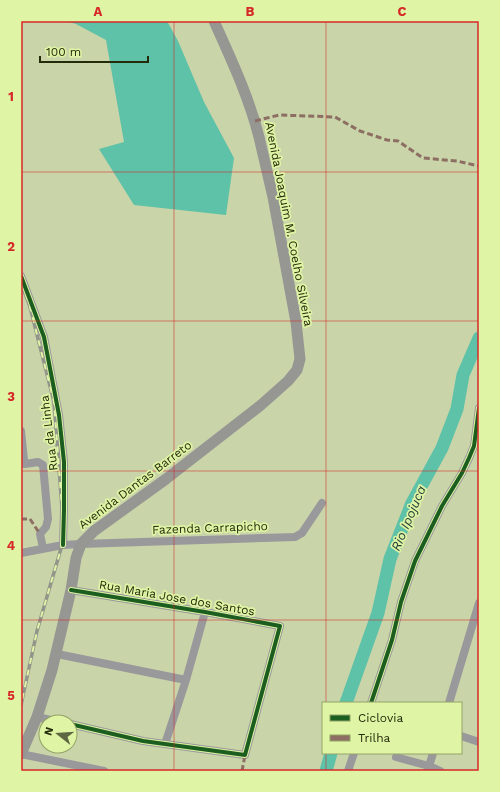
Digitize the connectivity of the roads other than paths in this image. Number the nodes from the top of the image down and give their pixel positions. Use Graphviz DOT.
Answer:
graph roads {
  1 [pos="214,21"];
  2 [pos="21,276"];
  3 [pos="479,408"];
  4 [pos="21,431"];
  5 [pos="227,431"];
  6 [pos="23,460"];
  7 [pos="322,503"];
  8 [pos="63,544"];
  9 [pos="81,544"];
  10 [pos="43,548"];
  11 [pos="21,553"];
  12 [pos="71,590"];
  13 [pos="479,603"];
  14 [pos="205,612"];
  15 [pos="57,654"];
  16 [pos="186,680"];
  17 [pos="371,702"];
  18 [pos="448,702"];
  19 [pos="37,717"];
  20 [pos="78,726"];
  21 [pos="462,736"];
  22 [pos="479,742"];
  23 [pos="165,744"];
  24 [pos="21,754"];
  25 [pos="354,754"];
  26 [pos="433,754"];
  27 [pos="396,757"];
  28 [pos="428,769"];
  29 [pos="100,771"];
  30 [pos="348,771"];
  31 [pos="440,771"];
  1 -- 5 [label="main road, Avenida Joaquim M. Coelho Silveira"];
  2 -- 8 [label="street, Rua da Linha"];
  3 -- 17 [label="street"];
  4 -- 6 [label="street"];
  5 -- 9 [label="main road, Avenida Dantas Barreto"];
  6 -- 10 [label="street"];
  7 -- 9 [label="street, Fazenda Carrapicho"];
  8 -- 9 [label="street, Fazenda Carrapicho"];
  8 -- 10 [label="street, Fazenda Carrapicho"];
  9 -- 12 [label="main road, Avenida Dantas Barreto"];
  10 -- 11 [label="street, Fazenda Carrapicho"];
  12 -- 14 [label="street, Rua Maria Jose dos Santos"];
  12 -- 15 [label="main road, Avenida Dantas Barreto"];
  13 -- 18 [label="street"];
  14 -- 16 [label="street"];
  14 -- 23 [label="street, Rua Maria Jose dos Santos"];
  15 -- 16 [label="street"];
  15 -- 19 [label="main road, Avenida Dantas Barreto"];
  16 -- 23 [label="street"];
  19 -- 24 [label="main road, Avenida Dantas Barreto"];
  20 -- 23 [label="street"];
  21 -- 22 [label="street"];
  24 -- 29 [label="street"];
  25 -- 30 [label="street"];
  26 -- 28 [label="street"];
  27 -- 28 [label="street"];
  28 -- 31 [label="street"];
}
